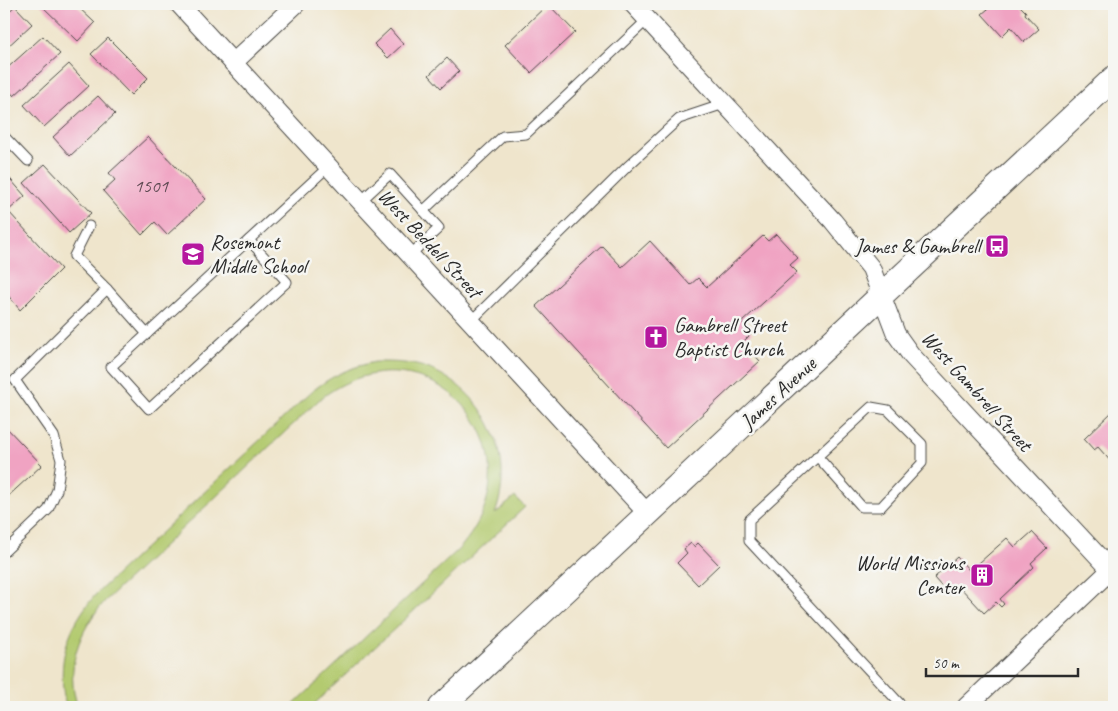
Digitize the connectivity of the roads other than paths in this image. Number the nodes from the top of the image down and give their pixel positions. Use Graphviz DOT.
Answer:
graph roads {
  1 [pos="179,4"];
  2 [pos="296,4"];
  3 [pos="633,4"];
  4 [pos="647,20"];
  5 [pos="233,63"];
  6 [pos="1114,78"];
  7 [pos="724,104"];
  8 [pos="4,136"];
  9 [pos="28,161"];
  10 [pos="329,166"];
  11 [pos="361,201"];
  12 [pos="423,211"];
  13 [pos="89,226"];
  14 [pos="249,240"];
  15 [pos="410,255"];
  16 [pos="107,289"];
  17 [pos="882,295"];
  18 [pos="471,321"];
  19 [pos="147,334"];
  20 [pos="817,456"];
  21 [pos="648,514"];
  22 [pos="4,552"];
  23 [pos="1112,569"];
  24 [pos="441,707"];
  25 [pos="903,707"];
  26 [pos="966,707"];
  1 -- 5 [label="street, West Beddell Street"];
  2 -- 5 [label="street"];
  3 -- 4 [label="street, West Gambrell Street"];
  4 -- 7 [label="street, West Gambrell Street"];
  4 -- 12 [label="lane"];
  5 -- 10 [label="street, West Beddell Street"];
  6 -- 17 [label="main road, James Avenue"];
  7 -- 17 [label="street, West Gambrell Street"];
  7 -- 18 [label="lane"];
  8 -- 9 [label="lane"];
  10 -- 11 [label="street, West Beddell Street"];
  10 -- 14 [label="lane"];
  11 -- 12 [label="lane"];
  11 -- 15 [label="street, West Beddell Street"];
  12 -- 15 [label="lane"];
  13 -- 16 [label="lane"];
  14 -- 19 [label="lane"];
  14 -- 19 [label="lane"];
  15 -- 18 [label="street, West Beddell Street"];
  16 -- 19 [label="lane"];
  16 -- 22 [label="lane"];
  17 -- 21 [label="main road, James Avenue"];
  17 -- 23 [label="street, West Gambrell Street"];
  18 -- 21 [label="street, West Beddell Street"];
  20 -- 20 [label="lane"];
  20 -- 25 [label="lane"];
  21 -- 24 [label="main road, James Avenue"];
  23 -- 26 [label="street"];
}
